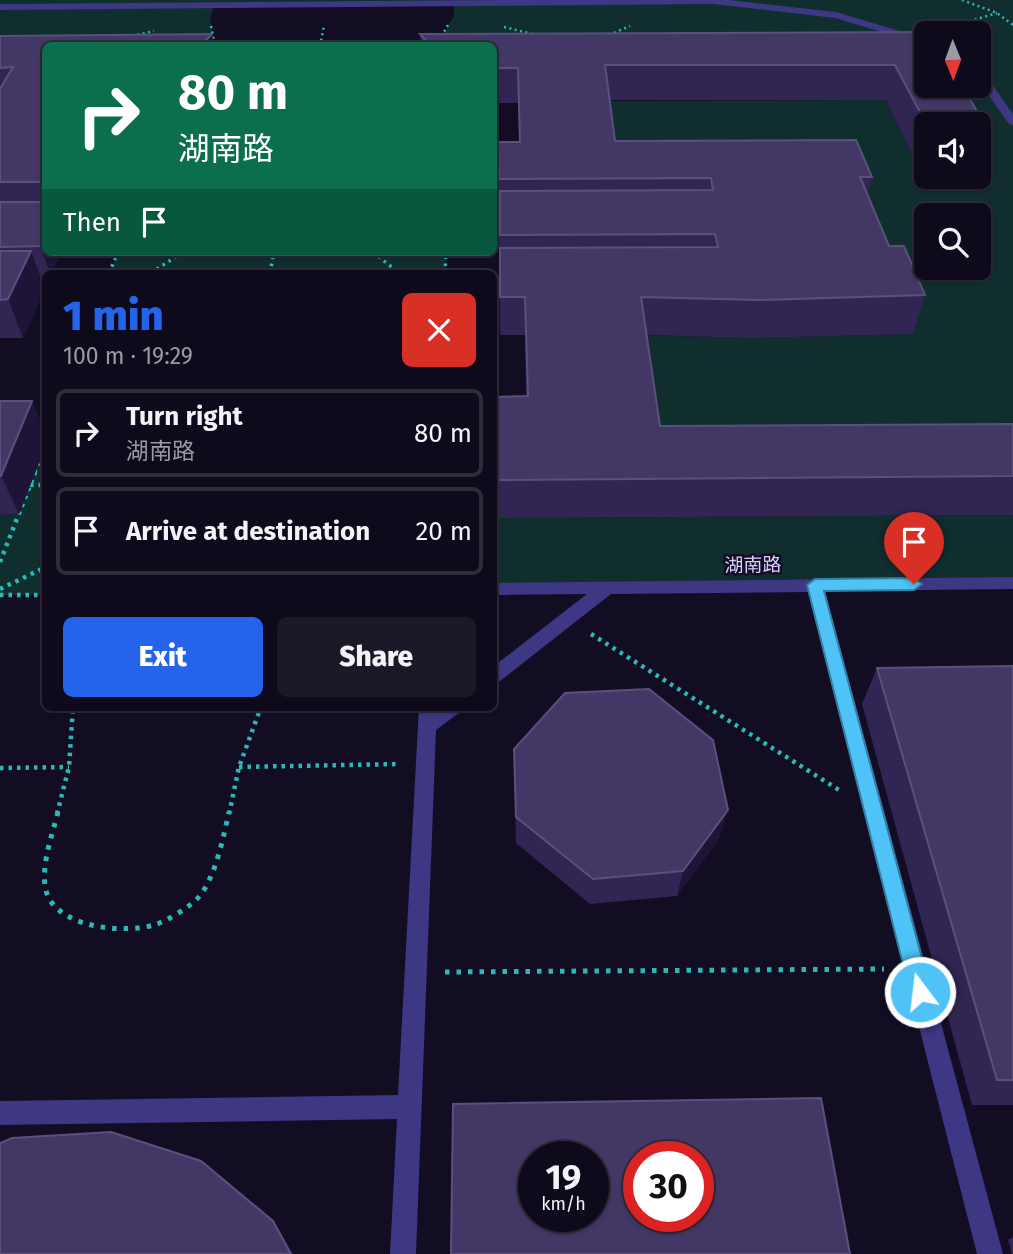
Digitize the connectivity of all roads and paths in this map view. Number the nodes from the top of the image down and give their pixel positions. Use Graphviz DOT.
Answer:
graph roads {
  1 [pos="962,0"];
  2 [pos="265,2"];
  3 [pos="384,2"];
  4 [pos="0,7"];
  5 [pos="997,13"];
  6 [pos="970,21"];
  7 [pos="638,23"];
  8 [pos="492,25"];
  9 [pos="1013,25"];
  10 [pos="157,30"];
  11 [pos="130,36"];
  12 [pos="543,37"];
  13 [pos="604,37"];
  14 [pos="914,38"];
  15 [pos="991,91"];
  16 [pos="1013,122"];
  17 [pos="177,256"];
  18 [pos="378,256"];
  19 [pos="155,270"];
  20 [pos="395,270"];
  21 [pos="42,456"];
  22 [pos="30,485"];
  23 [pos="42,485"];
  24 [pos="0,562"];
  25 [pos="42,569"];
  26 [pos="1013,583"];
  27 [pos="815,585"];
  28 [pos="607,588"];
  29 [pos="0,589"];
  30 [pos="497,589"];
  31 [pos="42,595"];
  32 [pos="0,596"];
  33 [pos="567,619"];
  34 [pos="497,674"];
  35 [pos="73,711"];
  36 [pos="260,711"];
  37 [pos="428,717"];
  38 [pos="426,764"];
  39 [pos="69,767"];
  40 [pos="239,767"];
  41 [pos="0,768"];
  42 [pos="874,812"];
  43 [pos="914,969"];
  44 [pos="416,972"];
  45 [pos="409,1107"];
  46 [pos="0,1113"];
  47 [pos="403,1254"];
  48 [pos="990,1254"];
  1 -- 5 [label="path"];
  2 -- 3 [label="street"];
  2 -- 4 [label="street"];
  3 -- 14 [label="street"];
  5 -- 6 [label="path"];
  5 -- 9 [label="path"];
  7 -- 13 [label="path"];
  8 -- 12 [label="path"];
  10 -- 11 [label="path"];
  15 -- 16 [label="street"];
  17 -- 19 [label="path"];
  18 -- 20 [label="path"];
  21 -- 22 [label="path"];
  22 -- 23 [label="path"];
  22 -- 24 [label="path"];
  25 -- 29 [label="path"];
  26 -- 27 [label="street, 湖南路"];
  27 -- 28 [label="street, 湖南路"];
  27 -- 42 [label="street"];
  28 -- 30 [label="street, 湖南路"];
  28 -- 33 [label="street"];
  31 -- 32 [label="path"];
  33 -- 34 [label="street"];
  33 -- 42 [label="path"];
  35 -- 39 [label="path"];
  36 -- 40 [label="path"];
  37 -- 38 [label="street"];
  38 -- 40 [label="path"];
  38 -- 44 [label="street"];
  39 -- 40 [label="path"];
  39 -- 41 [label="path"];
  42 -- 43 [label="street"];
  43 -- 44 [label="path"];
  43 -- 48 [label="street"];
  44 -- 45 [label="street"];
  45 -- 46 [label="street"];
  45 -- 47 [label="street"];
}
